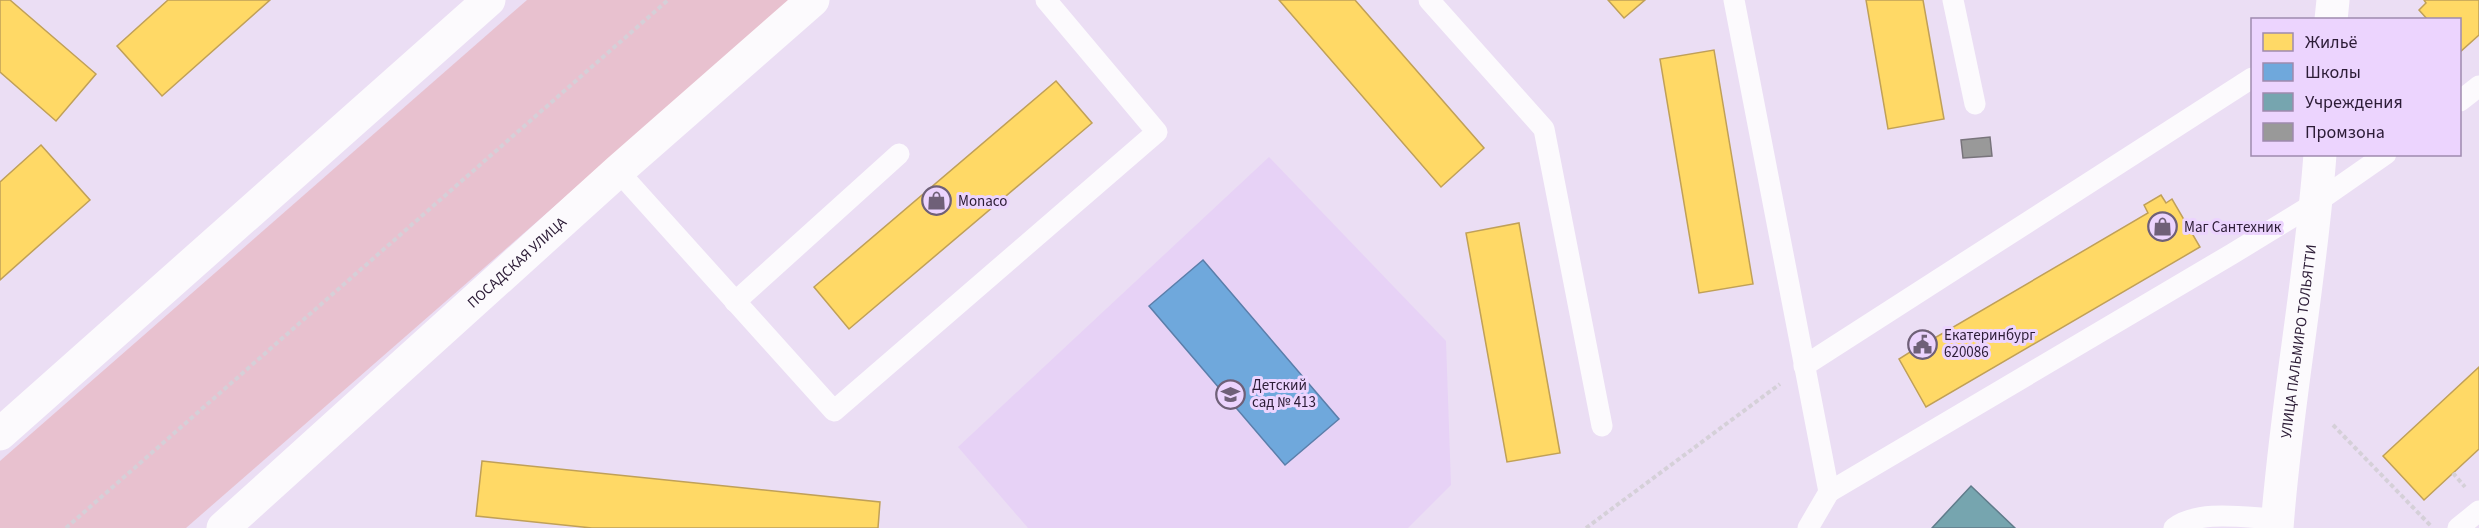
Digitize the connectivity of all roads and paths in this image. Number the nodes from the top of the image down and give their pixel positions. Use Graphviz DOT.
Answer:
graph roads {
  1 [pos="489,0"];
  2 [pos="668,0"];
  3 [pos="813,0"];
  4 [pos="1046,0"];
  5 [pos="1429,0"];
  6 [pos="1734,0"];
  7 [pos="1953,0"];
  8 [pos="2333,0"];
  9 [pos="2331,18"];
  10 [pos="2251,79"];
  11 [pos="2479,86"];
  12 [pos="2461,100"];
  13 [pos="1975,104"];
  14 [pos="899,154"];
  15 [pos="2320,156"];
  16 [pos="2383,156"];
  17 [pos="618,171"];
  18 [pos="2317,202"];
  19 [pos="735,302"];
  20 [pos="1804,366"];
  21 [pos="2333,425"];
  22 [pos="1602,426"];
  23 [pos="0,434"];
  24 [pos="2453,473"];
  25 [pos="1829,492"];
  26 [pos="2476,503"];
  27 [pos="2277,523"];
  28 [pos="66,528"];
  29 [pos="223,528"];
  30 [pos="1586,528"];
  31 [pos="1808,528"];
  32 [pos="2174,528"];
  33 [pos="2433,528"];
  34 [pos="2458,528"];
  1 -- 23 [label="street"];
  2 -- 28 [label="path"];
  3 -- 17 [label="street, ПОСАДСКАЯ УЛИЦА"];
  4 -- 19 [label="lane"];
  5 -- 22 [label="lane"];
  6 -- 20 [label="lane"];
  7 -- 13 [label="lane"];
  8 -- 9 [label="street"];
  10 -- 20 [label="lane"];
  11 -- 12 [label="lane"];
  14 -- 19 [label="lane"];
  15 -- 18 [label="street, УЛИЦА ПАЛЬМИРО ТОЛЬЯТТИ"];
  16 -- 18 [label="lane"];
  17 -- 19 [label="lane"];
  17 -- 29 [label="street, ПОСАДСКАЯ УЛИЦА"];
  18 -- 25 [label="lane"];
  18 -- 27 [label="street, УЛИЦА ПАЛЬМИРО ТОЛЬЯТТИ"];
  20 -- 25 [label="lane"];
  20 -- 30 [label="path"];
  21 -- 33 [label="path"];
  24 -- 26 [label="path"];
  25 -- 31 [label="lane"];
  26 -- 34 [label="lane"];
  27 -- 32 [label="lane"];
}
